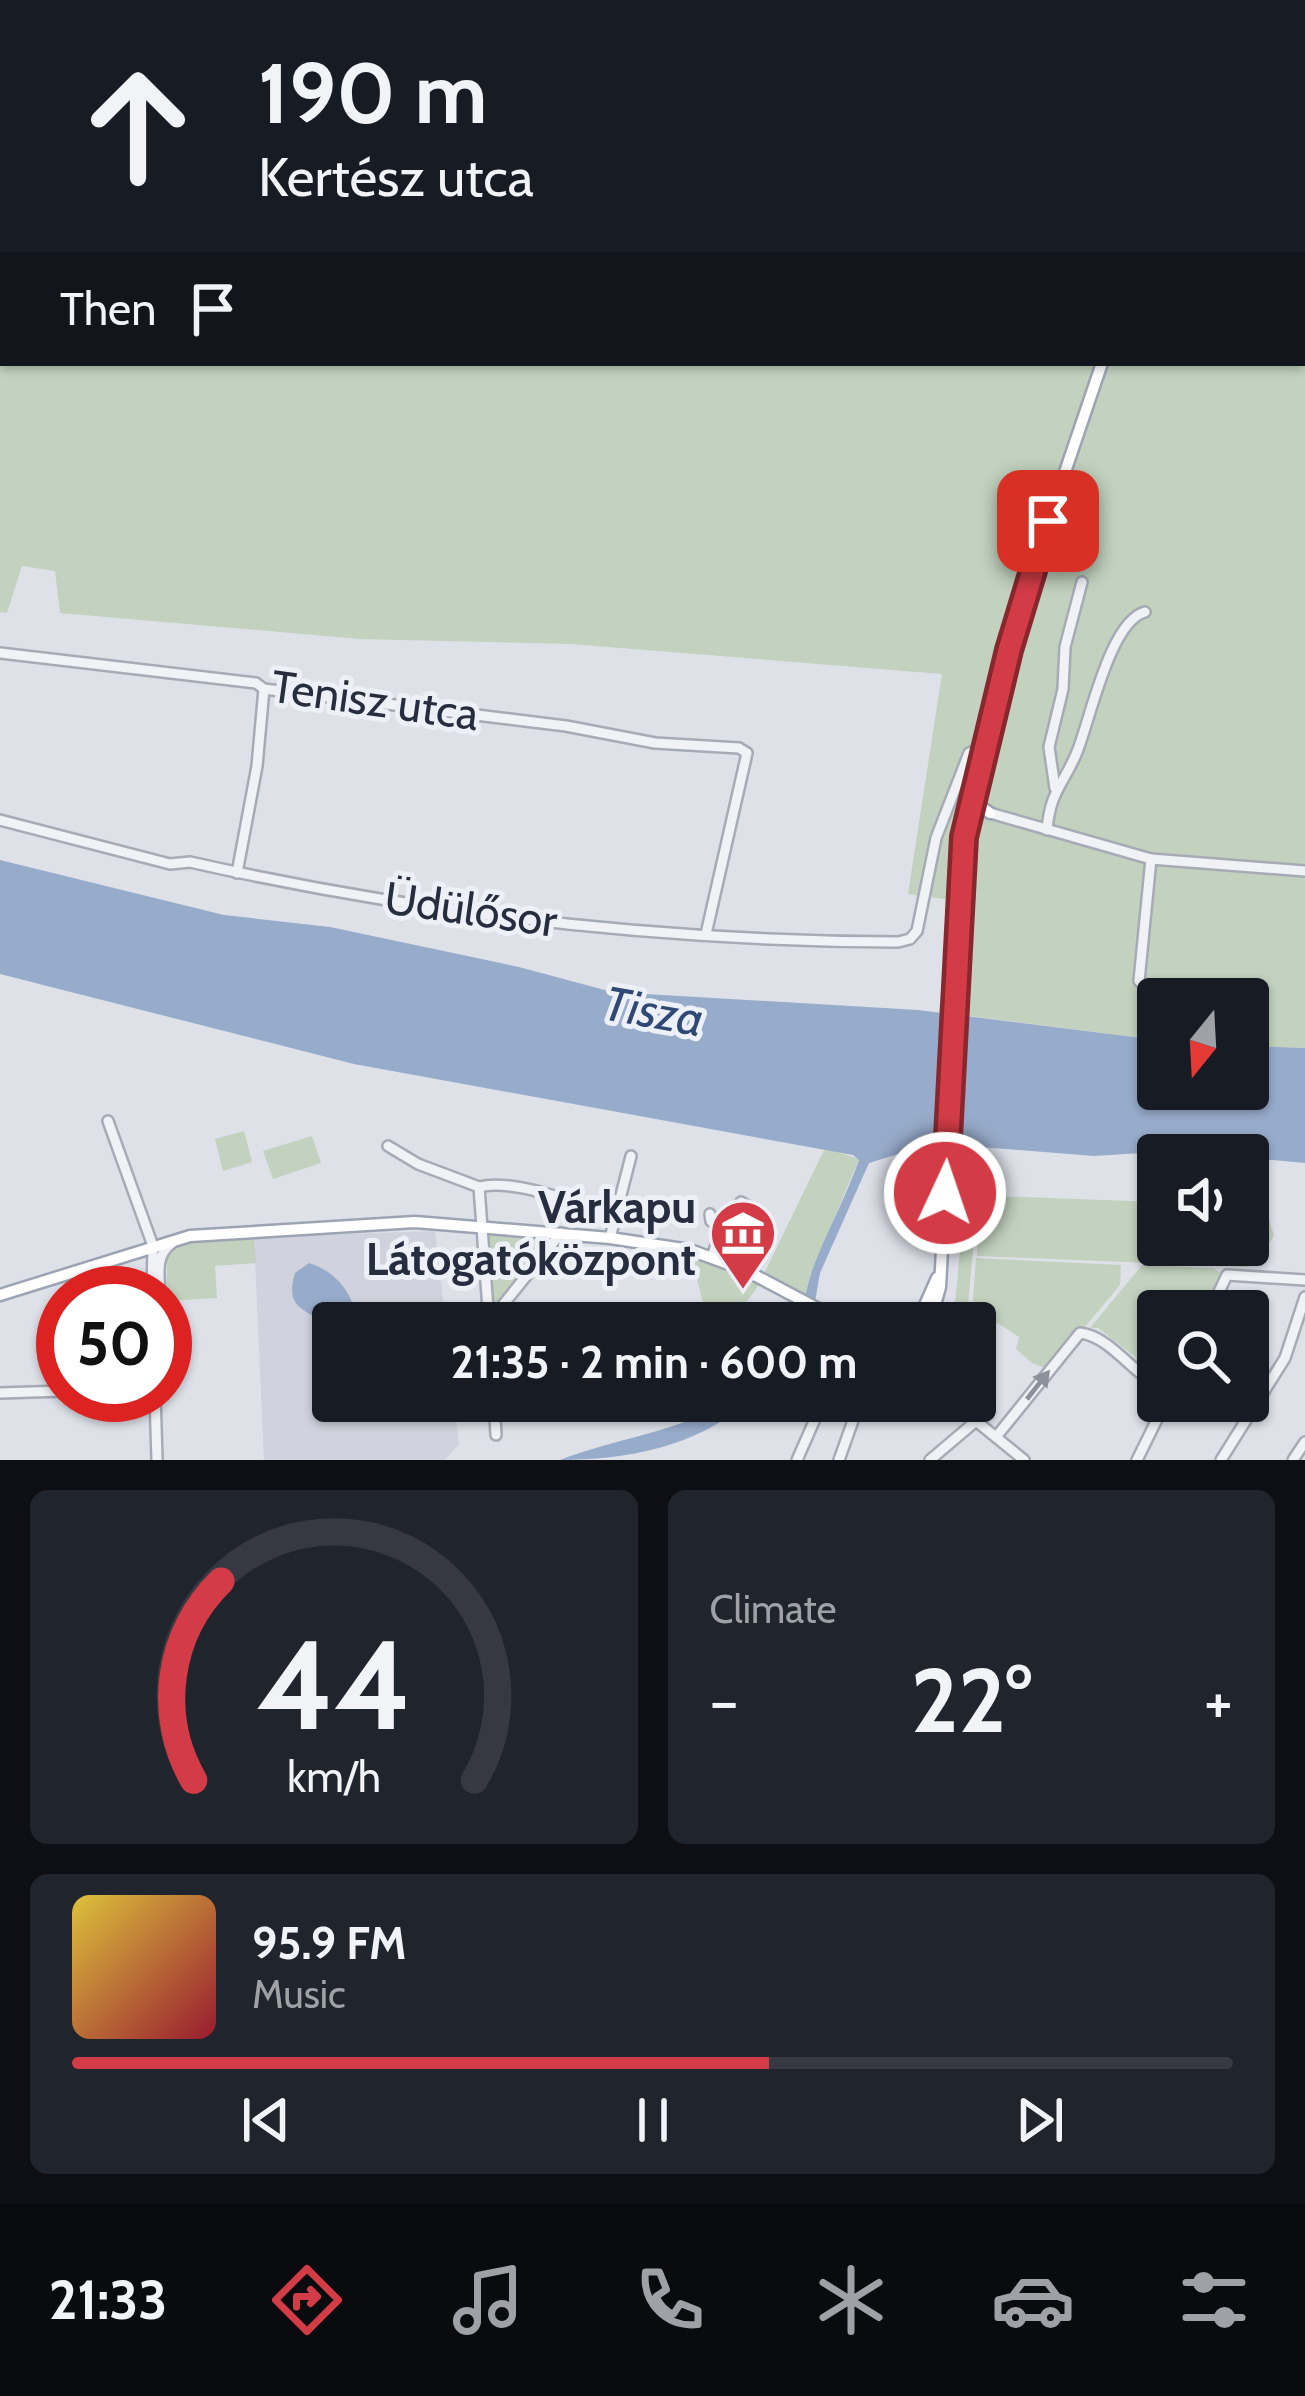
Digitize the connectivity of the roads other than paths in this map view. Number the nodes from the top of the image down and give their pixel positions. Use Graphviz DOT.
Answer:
graph roads {
  1 [pos="1101,366"];
  2 [pos="1082,582"];
  3 [pos="1145,612"];
  4 [pos="0,652"];
  5 [pos="264,688"];
  6 [pos="984,748"];
  7 [pos="976,784"];
  8 [pos="1055,788"];
  9 [pos="971,811"];
  10 [pos="990,813"];
  11 [pos="0,820"];
  12 [pos="1047,830"];
  13 [pos="965,832"];
  14 [pos="1151,859"];
  15 [pos="1305,871"];
  16 [pos="237,873"];
  17 [pos="706,934"];
  18 [pos="1139,978"];
  19 [pos="109,1121"];
  20 [pos="388,1146"];
  21 [pos="632,1156"];
  22 [pos="479,1187"];
  23 [pos="741,1211"];
  24 [pos="710,1214"];
  25 [pos="614,1218"];
  26 [pos="482,1225"];
  27 [pos="723,1227"];
  28 [pos="561,1233"];
  29 [pos="616,1238"];
  30 [pos="178,1239"];
  31 [pos="153,1246"];
  32 [pos="712,1256"];
  33 [pos="154,1266"];
  34 [pos="159,1266"];
  35 [pos="940,1269"];
  36 [pos="1305,1280"];
  37 [pos="1220,1290"];
  38 [pos="0,1295"];
  39 [pos="1305,1297"];
  40 [pos="488,1302"];
  41 [pos="506,1302"];
  42 [pos="808,1302"];
  43 [pos="926,1302"];
  44 [pos="938,1302"];
  45 [pos="1137,1374"];
  46 [pos="36,1392"];
  47 [pos="0,1393"];
  48 [pos="156,1422"];
  49 [pos="495,1422"];
  50 [pos="814,1422"];
  51 [pos="853,1422"];
  52 [pos="975,1422"];
  53 [pos="977,1422"];
  54 [pos="1156,1422"];
  55 [pos="496,1435"];
  56 [pos="996,1437"];
  57 [pos="1305,1442"];
  58 [pos="1020,1459"];
  59 [pos="157,1460"];
  60 [pos="797,1460"];
  61 [pos="839,1460"];
  62 [pos="930,1460"];
  63 [pos="1137,1460"];
  64 [pos="1221,1460"];
  65 [pos="1293,1460"];
  1 -- 6 [label="main road"];
  2 -- 8 [label="street"];
  3 -- 8 [label="street"];
  4 -- 5 [label="street, Tenisz utca"];
  5 -- 16 [label="street"];
  5 -- 17 [label="street, Tenisz utca"];
  6 -- 7 [label="main road"];
  6 -- 17 [label="street, Üdülősor"];
  7 -- 9 [label="main road"];
  7 -- 10 [label="main road"];
  8 -- 12 [label="street"];
  9 -- 10 [label="main road"];
  9 -- 13 [label="main road"];
  10 -- 12 [label="street"];
  10 -- 13 [label="main road"];
  11 -- 16 [label="street, Üdülősor"];
  12 -- 14 [label="street"];
  13 -- 35 [label="main road"];
  14 -- 15 [label="street"];
  14 -- 18 [label="street"];
  16 -- 17 [label="street, Üdülősor"];
  19 -- 31 [label="street"];
  20 -- 22 [label="street"];
  21 -- 25 [label="street"];
  22 -- 25 [label="street"];
  22 -- 26 [label="street"];
  23 -- 27 [label="street"];
  24 -- 27 [label="street"];
  25 -- 29 [label="street"];
  26 -- 28 [label="main road"];
  26 -- 30 [label="main road"];
  26 -- 40 [label="street"];
  27 -- 32 [label="street"];
  28 -- 29 [label="main road"];
  28 -- 41 [label="street"];
  29 -- 32 [label="main road"];
  30 -- 31 [label="main road"];
  30 -- 34 [label="street"];
  31 -- 33 [label="street"];
  31 -- 38 [label="main road"];
  32 -- 42 [label="main road"];
  35 -- 43 [label="main road"];
  35 -- 44 [label="main road"];
  36 -- 37 [label="street"];
  39 -- 64 [label="street"];
  56 -- 45 [label="street, one-way"];
  46 -- 47 [label="street"];
  48 -- 59 [label="street"];
  49 -- 55 [label="street"];
  50 -- 60 [label="street"];
  51 -- 61 [label="street"];
  52 -- 62 [label="street"];
  53 -- 56 [label="street"];
  54 -- 63 [label="street"];
  56 -- 58 [label="street"];
  57 -- 65 [label="street"];
}
